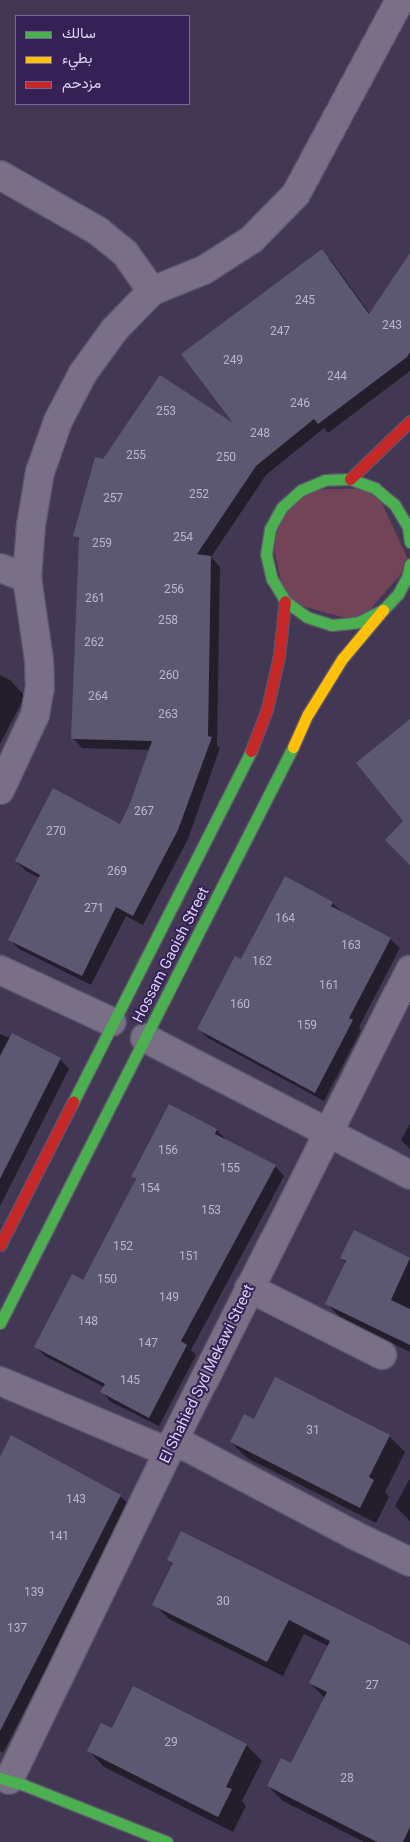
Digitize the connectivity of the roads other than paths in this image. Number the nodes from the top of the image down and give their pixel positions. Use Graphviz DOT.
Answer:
graph roads {
  1 [pos="400,0"];
  2 [pos="0,175"];
  3 [pos="152,291"];
  4 [pos="410,421"];
  5 [pos="350,480"];
  6 [pos="410,542"];
  7 [pos="410,564"];
  8 [pos="0,568"];
  9 [pos="26,578"];
  10 [pos="285,601"];
  11 [pos="383,610"];
  12 [pos="0,790"];
  13 [pos="0,970"];
  14 [pos="407,981"];
  15 [pos="112,1022"];
  16 [pos="145,1038"];
  17 [pos="327,1132"];
  18 [pos="410,1175"];
  19 [pos="0,1246"];
  20 [pos="249,1288"];
  21 [pos="0,1323"];
  22 [pos="382,1355"];
  23 [pos="0,1381"];
  24 [pos="171,1446"];
  25 [pos="410,1562"];
  26 [pos="4,1779"];
  27 [pos="167,1842"];
  1 -- 3 [label="street"];
  2 -- 3 [label="street"];
  3 -- 9 [label="street"];
  4 -- 5 [label="street"];
  5 -- 6 [label="street"];
  5 -- 10 [label="street"];
  7 -- 11 [label="street, Hossam Gaoish Street"];
  8 -- 9 [label="street"];
  9 -- 12 [label="street"];
  10 -- 11 [label="street"];
  10 -- 15 [label="street, Hossam Gaoish Street"];
  11 -- 16 [label="street, Hossam Gaoish Street"];
  13 -- 15 [label="street"];
  14 -- 17 [label="street, El Shahied Syd Mekawi Street"];
  15 -- 19 [label="street, Hossam Gaoish Street"];
  16 -- 17 [label="street"];
  16 -- 21 [label="street, Hossam Gaoish Street"];
  17 -- 18 [label="street"];
  17 -- 20 [label="street, El Shahied Syd Mekawi Street"];
  20 -- 22 [label="street"];
  20 -- 24 [label="street, El Shahied Syd Mekawi Street"];
  23 -- 24 [label="street"];
  24 -- 25 [label="street"];
  24 -- 26 [label="street, El Shahied Syd Mekawi Street"];
  26 -- 27 [label="street"];
}
